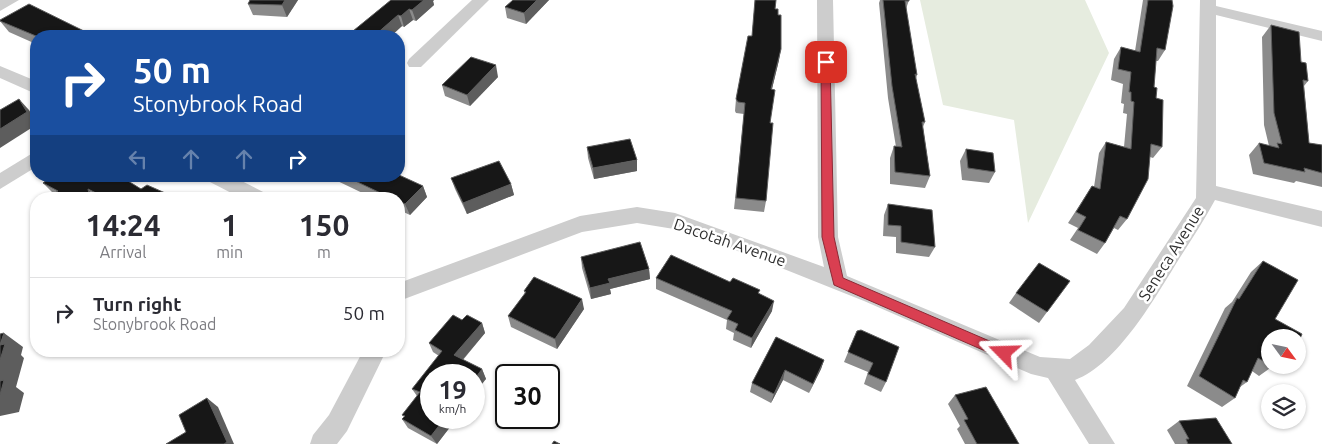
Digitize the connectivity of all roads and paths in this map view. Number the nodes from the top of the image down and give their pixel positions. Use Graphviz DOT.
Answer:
graph roads {
  1 [pos="11,0"];
  2 [pos="481,0"];
  3 [pos="825,0"];
  4 [pos="1208,4"];
  5 [pos="0,6"];
  6 [pos="1322,36"];
  7 [pos="415,63"];
  8 [pos="0,70"];
  9 [pos="30,85"];
  10 [pos="30,162"];
  11 [pos="0,182"];
  12 [pos="227,182"];
  13 [pos="1206,191"];
  14 [pos="246,192"];
  15 [pos="1322,219"];
  16 [pos="838,282"];
  17 [pos="405,290"];
  18 [pos="371,357"];
  19 [pos="1054,368"];
  20 [pos="322,444"];
  21 [pos="1103,444"];
  1 -- 5 [label="street"];
  2 -- 7 [label="street"];
  3 -- 16 [label="street"];
  4 -- 6 [label="street"];
  4 -- 13 [label="street, Seneca Avenue"];
  8 -- 9 [label="street"];
  10 -- 11 [label="street"];
  12 -- 14 [label="street"];
  13 -- 15 [label="street"];
  13 -- 19 [label="street, Seneca Avenue"];
  16 -- 17 [label="street, Dacotah Avenue"];
  16 -- 19 [label="street, Dacotah Avenue"];
  18 -- 20 [label="street"];
  19 -- 21 [label="street"];
}
